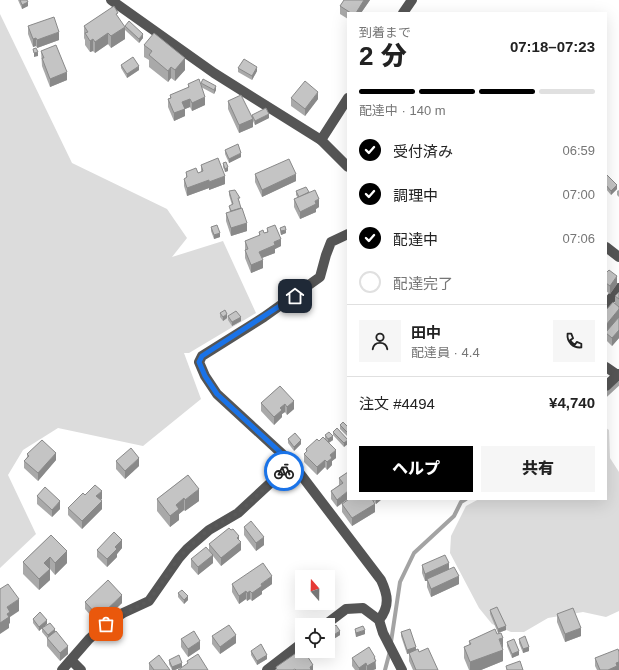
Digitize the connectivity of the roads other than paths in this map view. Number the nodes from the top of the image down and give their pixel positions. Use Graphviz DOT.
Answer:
graph roads {
  1 [pos="111,0"];
  2 [pos="412,0"];
  3 [pos="404,12"];
  4 [pos="347,100"];
  5 [pos="321,140"];
  6 [pos="347,166"];
  7 [pos="347,234"];
  8 [pos="607,248"];
  9 [pos="619,257"];
  10 [pos="619,288"];
  11 [pos="607,303"];
  12 [pos="607,368"];
  13 [pos="619,375"];
  14 [pos="607,385"];
  15 [pos="292,463"];
  16 [pos="335,618"];
  17 [pos="379,620"];
  18 [pos="295,649"];
  19 [pos="72,661"];
  20 [pos="62,670"];
  21 [pos="81,670"];
  22 [pos="268,670"];
  23 [pos="402,670"];
  1 -- 5 [label="street"];
  2 -- 3 [label="street"];
  4 -- 5 [label="street"];
  5 -- 6 [label="street"];
  7 -- 15 [label="street"];
  8 -- 9 [label="street"];
  10 -- 11 [label="street"];
  12 -- 13 [label="street"];
  13 -- 14 [label="street"];
  15 -- 17 [label="street"];
  15 -- 19 [label="street"];
  16 -- 17 [label="street"];
  17 -- 23 [label="street"];
  18 -- 22 [label="street"];
  19 -- 20 [label="street"];
  19 -- 21 [label="street"];
}
